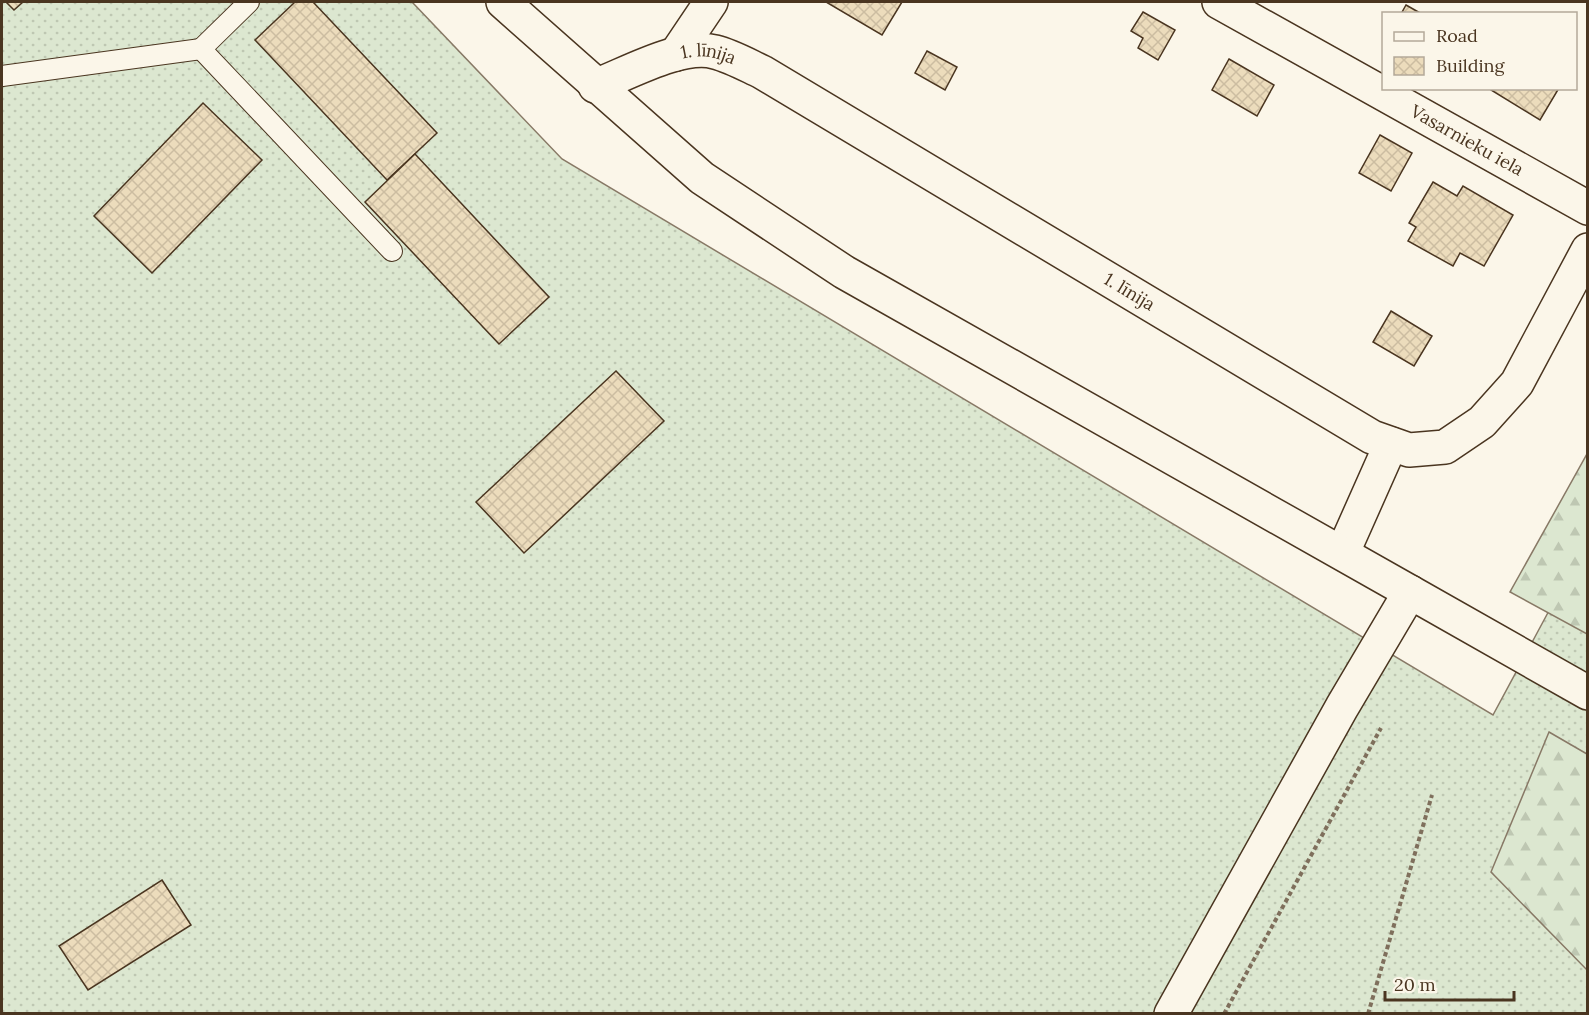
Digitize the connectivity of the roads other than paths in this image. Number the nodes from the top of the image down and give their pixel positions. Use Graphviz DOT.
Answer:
graph roads {
  1 [pos="249,2"];
  2 [pos="503,2"];
  3 [pos="711,2"];
  4 [pos="1219,2"];
  5 [pos="201,49"];
  6 [pos="676,54"];
  7 [pos="2,76"];
  8 [pos="596,86"];
  9 [pos="1587,208"];
  10 [pos="1587,250"];
  11 [pos="392,251"];
  12 [pos="1391,444"];
  13 [pos="1343,552"];
  14 [pos="1410,592"];
  15 [pos="1587,693"];
  16 [pos="1171,1014"];
  1 -- 5 [label="lane"];
  2 -- 8 [label="street"];
  3 -- 6 [label="street"];
  4 -- 9 [label="street, Vasarnieku iela"];
  5 -- 7 [label="lane"];
  5 -- 11 [label="lane"];
  6 -- 8 [label="street, 1. līnija"];
  6 -- 12 [label="street, 1. līnija"];
  8 -- 13 [label="street"];
  10 -- 12 [label="street, 1. līnija"];
  12 -- 13 [label="street"];
  13 -- 14 [label="street"];
  14 -- 15 [label="street"];
  14 -- 16 [label="street"];
}
